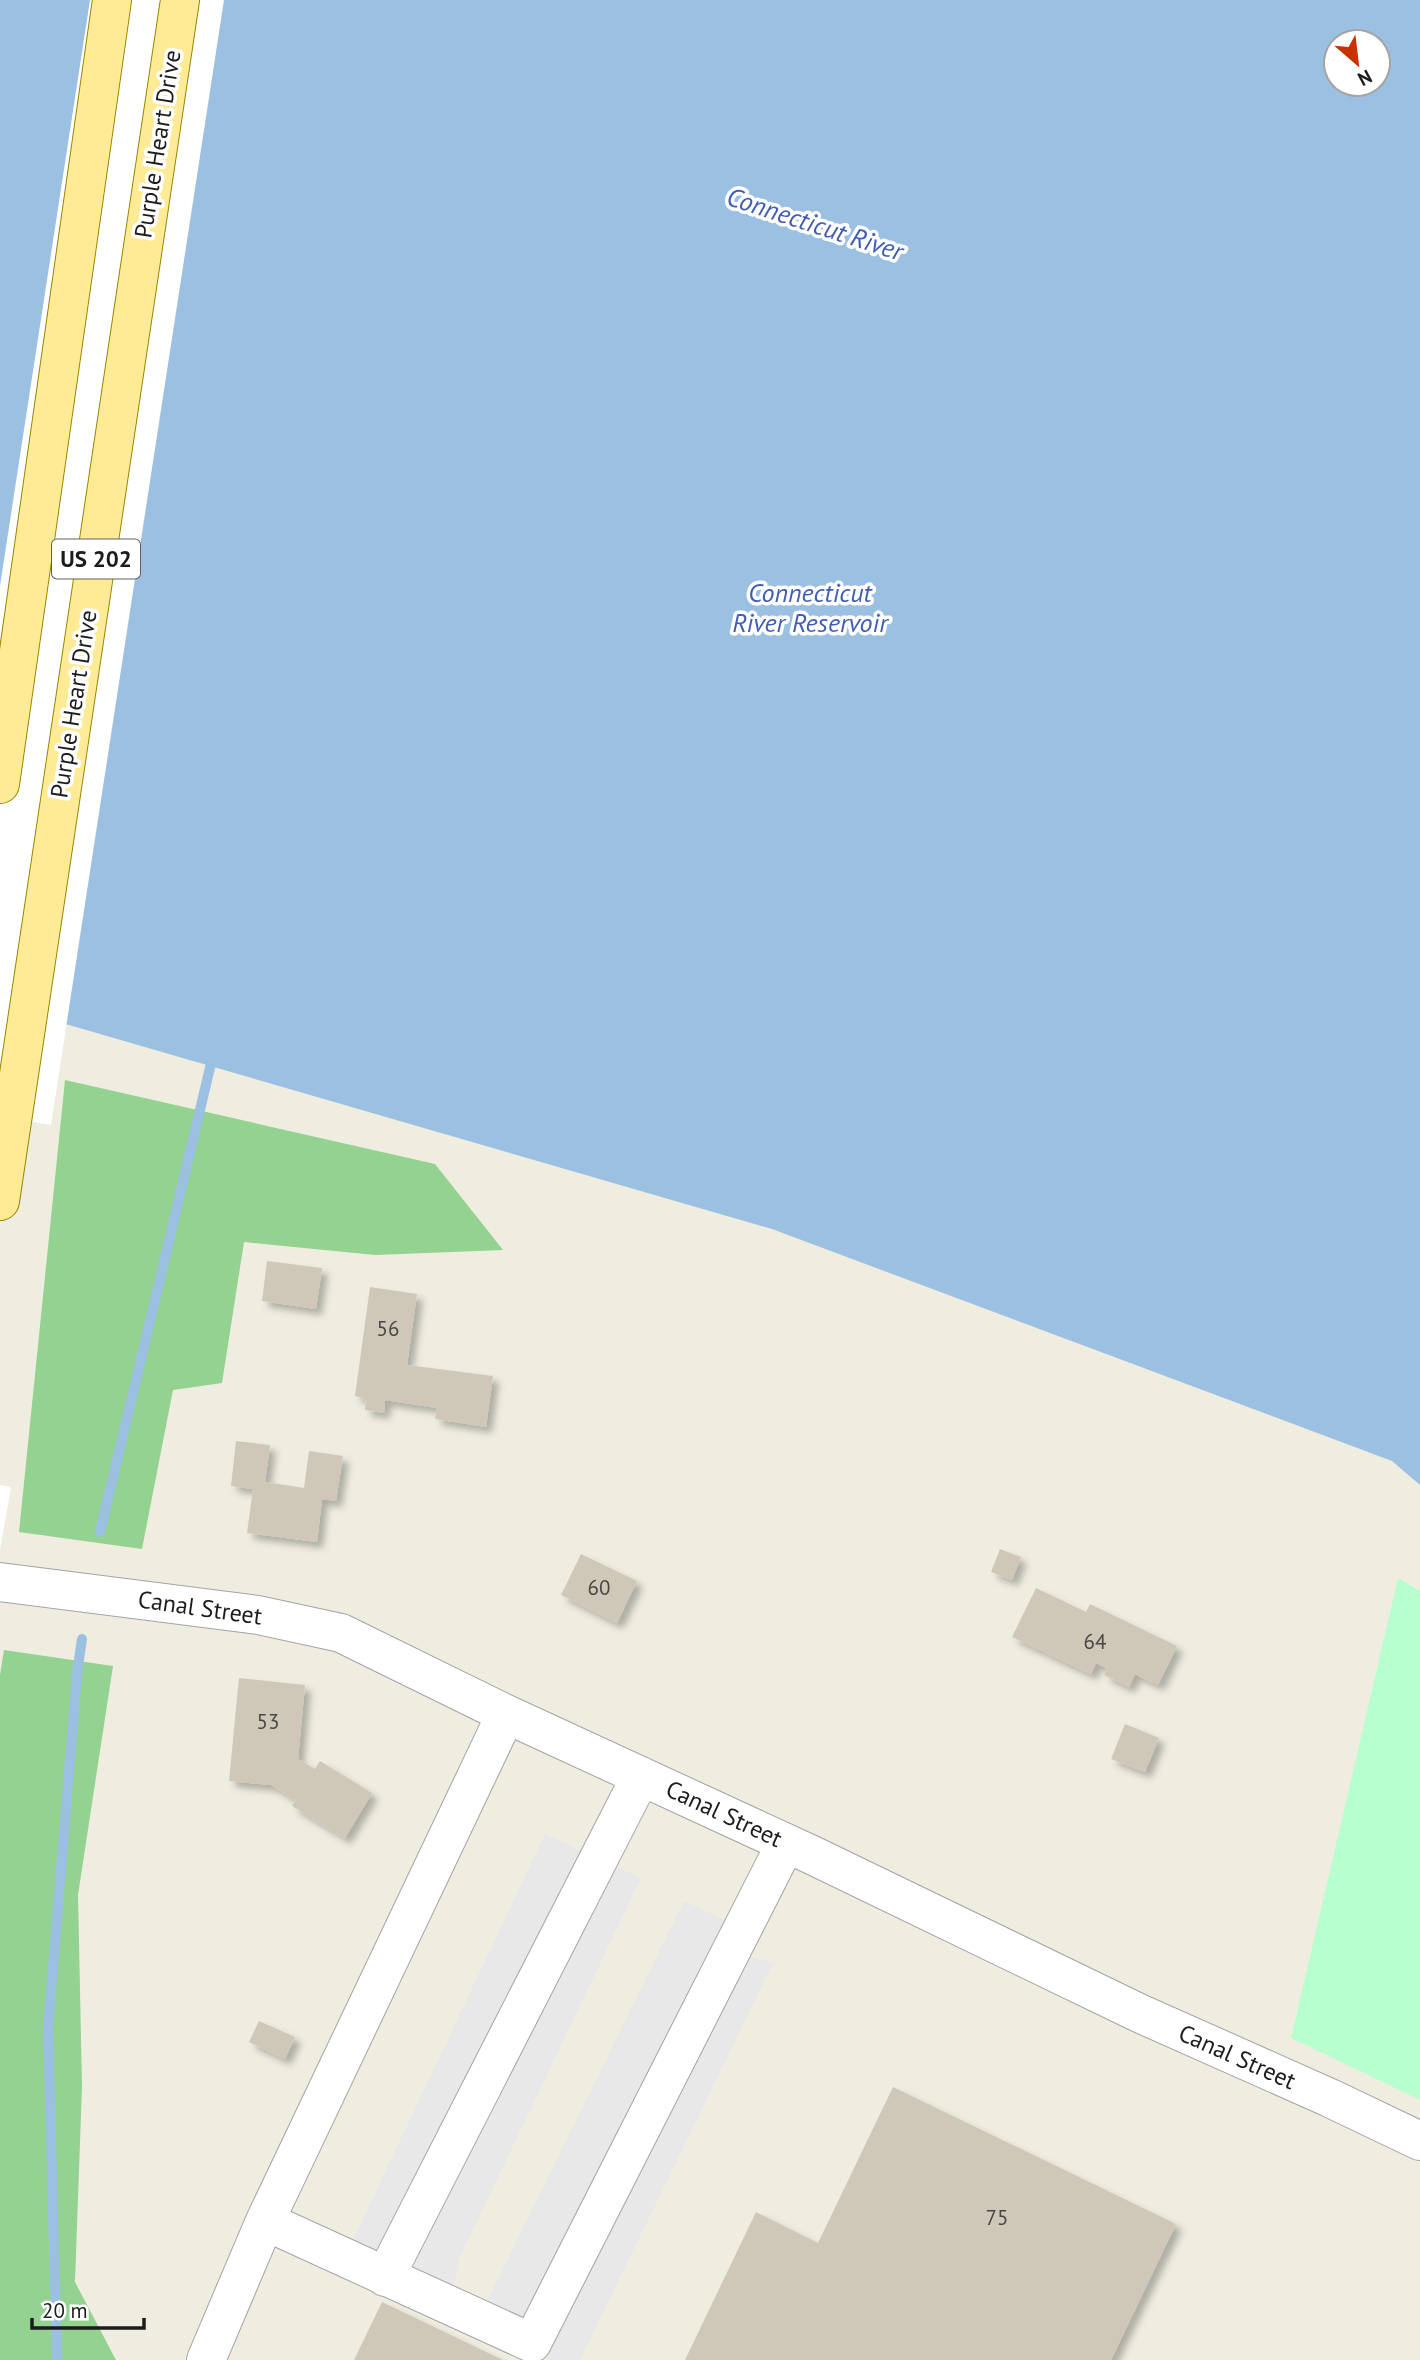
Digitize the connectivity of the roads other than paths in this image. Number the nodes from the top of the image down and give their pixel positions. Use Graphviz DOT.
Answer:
graph roads {
  1 [pos="112,0"];
  2 [pos="180,0"];
  3 [pos="0,784"];
  4 [pos="0,1201"];
  5 [pos="0,1582"];
  6 [pos="506,1714"];
  7 [pos="641,1776"];
  8 [pos="786,1843"];
  9 [pos="1420,2141"];
  10 [pos="265,2221"];
  11 [pos="385,2277"];
  12 [pos="206,2360"];
  1 -- 3 [label="main road, US 202"];
  2 -- 4 [label="main road, Purple Heart Drive / US 202"];
  5 -- 6 [label="street, Canal Street"];
  6 -- 7 [label="street, Canal Street"];
  6 -- 10 [label="street"];
  7 -- 8 [label="street, Canal Street"];
  7 -- 11 [label="street"];
  8 -- 9 [label="street, Canal Street"];
  8 -- 11 [label="street"];
  10 -- 11 [label="street"];
  10 -- 12 [label="street"];
}
